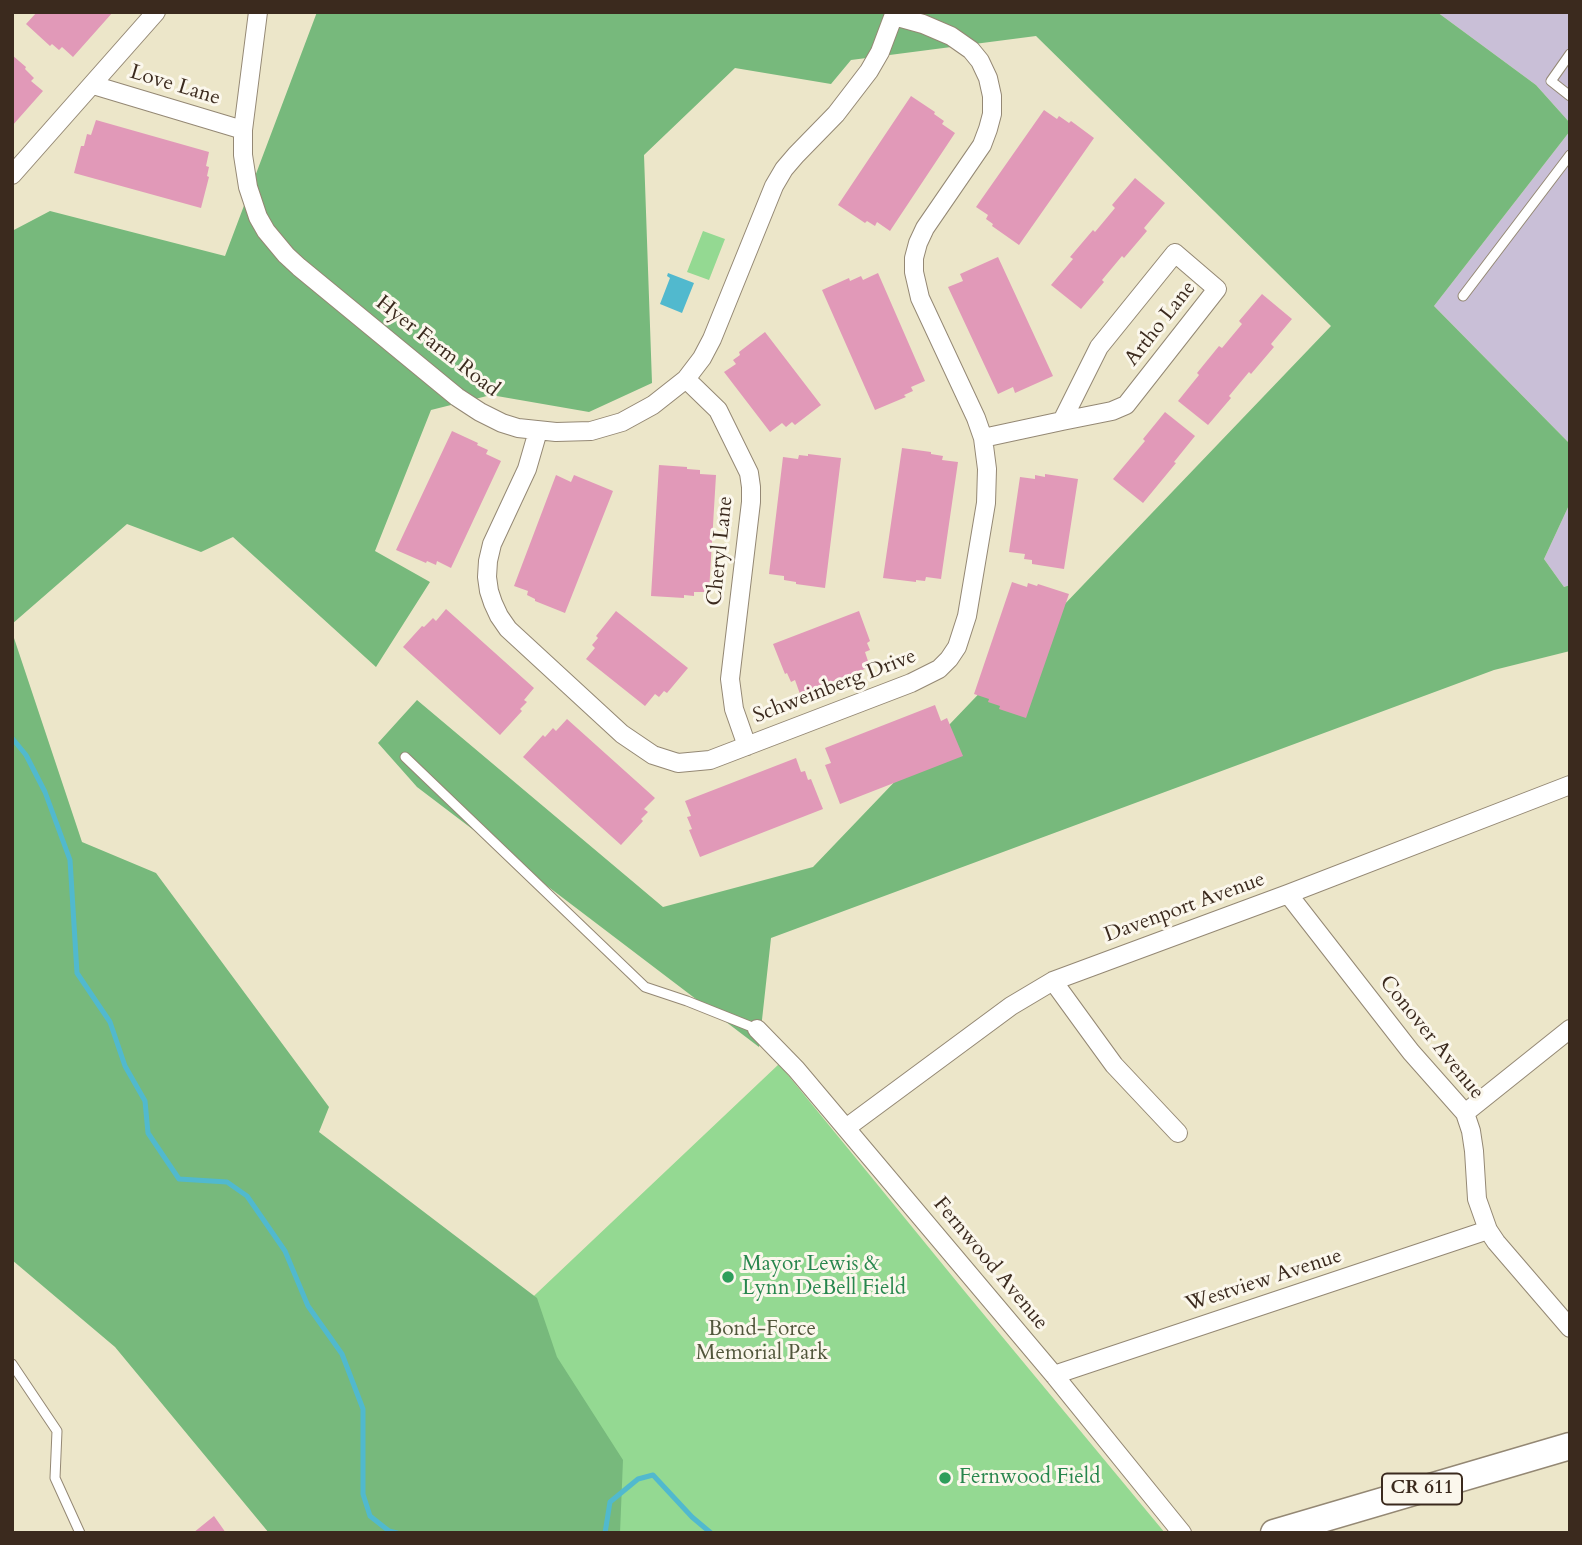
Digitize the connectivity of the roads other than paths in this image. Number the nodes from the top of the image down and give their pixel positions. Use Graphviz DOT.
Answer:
graph roads {
  1 [pos="156,12"];
  2 [pos="258,12"];
  3 [pos="894,14"];
  4 [pos="1570,54"];
  5 [pos="93,85"];
  6 [pos="1570,96"];
  7 [pos="243,130"];
  8 [pos="1570,155"];
  9 [pos="12,175"];
  10 [pos="1463,296"];
  11 [pos="686,379"];
  12 [pos="1062,421"];
  13 [pos="538,431"];
  14 [pos="983,438"];
  15 [pos="747,746"];
  16 [pos="405,757"];
  17 [pos="1570,786"];
  18 [pos="1288,894"];
  19 [pos="1053,981"];
  20 [pos="757,1029"];
  21 [pos="1570,1029"];
  22 [pos="1465,1113"];
  23 [pos="846,1128"];
  24 [pos="1178,1133"];
  25 [pos="1488,1230"];
  26 [pos="1570,1328"];
  27 [pos="12,1364"];
  28 [pos="1054,1375"];
  29 [pos="1570,1446"];
  30 [pos="80,1533"];
  31 [pos="1182,1533"];
  32 [pos="1274,1533"];
  1 -- 5 [label="street"];
  2 -- 7 [label="street, Hyer Farm Road"];
  3 -- 11 [label="street, Hyer Farm Road"];
  3 -- 14 [label="street, Schweinberg Drive"];
  4 -- 6 [label="lane"];
  5 -- 7 [label="street, Love Lane"];
  5 -- 9 [label="street"];
  7 -- 13 [label="street, Hyer Farm Road"];
  8 -- 10 [label="lane"];
  11 -- 13 [label="street, Hyer Farm Road"];
  11 -- 15 [label="street, Cheryl Lane"];
  12 -- 12 [label="street, Artho Lane"];
  12 -- 14 [label="street, Artho Lane"];
  13 -- 15 [label="street, Schweinberg Drive"];
  14 -- 15 [label="street, Schweinberg Drive"];
  16 -- 20 [label="lane"];
  17 -- 18 [label="street, Davenport Avenue"];
  18 -- 19 [label="street, Davenport Avenue"];
  18 -- 22 [label="street, Conover Avenue"];
  19 -- 23 [label="street, Davenport Avenue"];
  19 -- 24 [label="street"];
  20 -- 23 [label="street, Fernwood Avenue"];
  21 -- 22 [label="street"];
  22 -- 25 [label="street, Conover Avenue"];
  23 -- 28 [label="street, Fernwood Avenue"];
  25 -- 26 [label="street, Conover Avenue"];
  25 -- 28 [label="street, Westview Avenue"];
  27 -- 30 [label="lane"];
  28 -- 31 [label="street, Fernwood Avenue"];
  29 -- 32 [label="main road, CR 611"];
}
